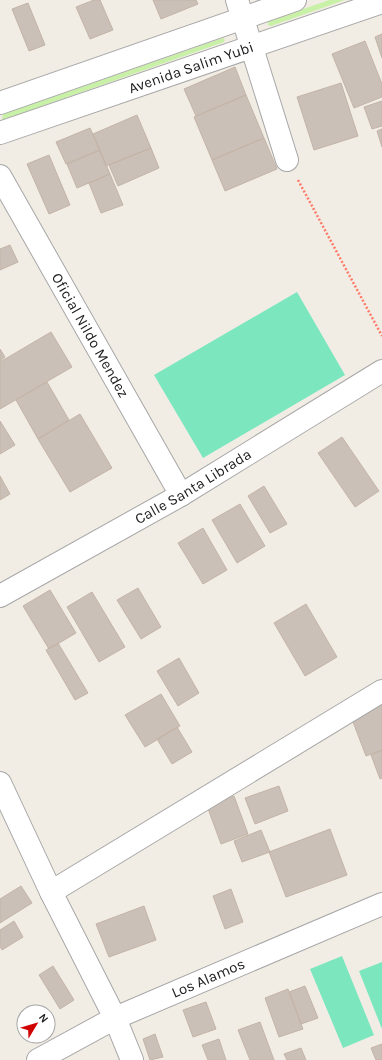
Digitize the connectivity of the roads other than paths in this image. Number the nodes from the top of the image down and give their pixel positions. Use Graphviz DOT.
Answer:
graph roads {
  1 [pos="295,0"];
  2 [pos="382,2"];
  3 [pos="240,9"];
  4 [pos="252,47"];
  5 [pos="0,104"];
  6 [pos="0,133"];
  7 [pos="287,160"];
  8 [pos="0,176"];
  9 [pos="382,371"];
  10 [pos="181,495"];
  11 [pos="0,596"];
  12 [pos="382,691"];
  13 [pos="0,783"];
  14 [pos="8,823"];
  15 [pos="51,892"];
  16 [pos="382,904"];
  17 [pos="115,1018"];
  18 [pos="38,1060"];
  19 [pos="132,1060"];
  1 -- 3 [label="street, Avenida Salim Yubi"];
  2 -- 4 [label="street, Avenida Salim Yubi"];
  3 -- 4 [label="street"];
  3 -- 5 [label="street, Avenida Salim Yubi"];
  4 -- 6 [label="street, Avenida Salim Yubi"];
  4 -- 7 [label="street"];
  8 -- 10 [label="street, Oficial Nildo Mendez"];
  9 -- 10 [label="street, Calle Santa Librada"];
  10 -- 11 [label="street, Calle Santa Librada"];
  12 -- 15 [label="street"];
  13 -- 14 [label="street"];
  14 -- 15 [label="street"];
  15 -- 17 [label="street"];
  16 -- 17 [label="street, Los Alamos"];
  17 -- 18 [label="street, Los Alamos"];
  17 -- 19 [label="street"];
}
